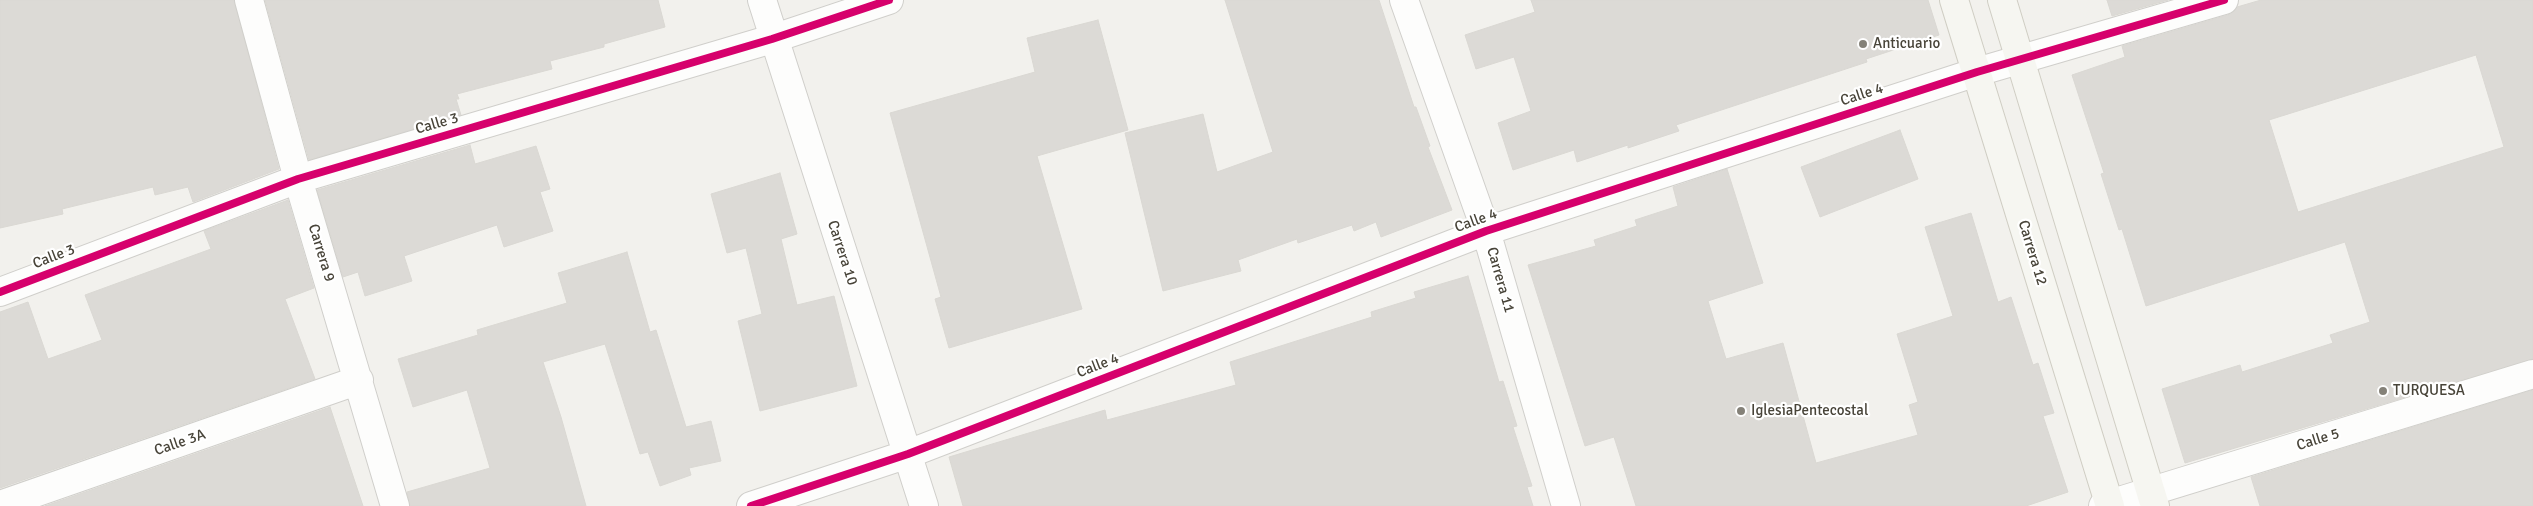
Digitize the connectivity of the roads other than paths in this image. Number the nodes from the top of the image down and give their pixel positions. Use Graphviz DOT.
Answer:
graph roads {
  1 [pos="249,0"];
  2 [pos="762,0"];
  3 [pos="889,0"];
  4 [pos="1404,0"];
  5 [pos="1954,0"];
  6 [pos="2002,0"];
  7 [pos="2224,0"];
  8 [pos="772,39"];
  9 [pos="2020,60"];
  10 [pos="1977,72"];
  11 [pos="298,179"];
  12 [pos="1486,231"];
  13 [pos="0,292"];
  14 [pos="2533,374"];
  15 [pos="359,380"];
  16 [pos="908,454"];
  17 [pos="2153,498"];
  18 [pos="0,505"];
  19 [pos="2107,505"];
  20 [pos="396,506"];
  21 [pos="751,506"];
  22 [pos="924,506"];
  23 [pos="1566,506"];
  1 -- 11 [label="street, Carrera 9"];
  2 -- 8 [label="street, Carrera 10"];
  3 -- 8 [label="street, Calle 3"];
  4 -- 12 [label="street, Carrera 11"];
  5 -- 10 [label="street, Carrera 12"];
  6 -- 9 [label="street"];
  7 -- 9 [label="street, Calle 4"];
  8 -- 11 [label="street, Calle 3"];
  8 -- 16 [label="street, Carrera 10"];
  9 -- 10 [label="street, Calle 4"];
  9 -- 17 [label="street"];
  10 -- 12 [label="street, Calle 4"];
  10 -- 19 [label="street, Carrera 12"];
  11 -- 13 [label="street, Calle 3"];
  11 -- 15 [label="street, Carrera 9"];
  12 -- 16 [label="street, Calle 4"];
  12 -- 23 [label="street, Carrera 11"];
  14 -- 17 [label="street, Calle 5"];
  15 -- 18 [label="street, Calle 3A"];
  15 -- 20 [label="street, Carrera 9"];
  16 -- 21 [label="street, Calle 4"];
  16 -- 22 [label="street, Carrera 10"];
  17 -- 19 [label="street, Calle 5"];
}
